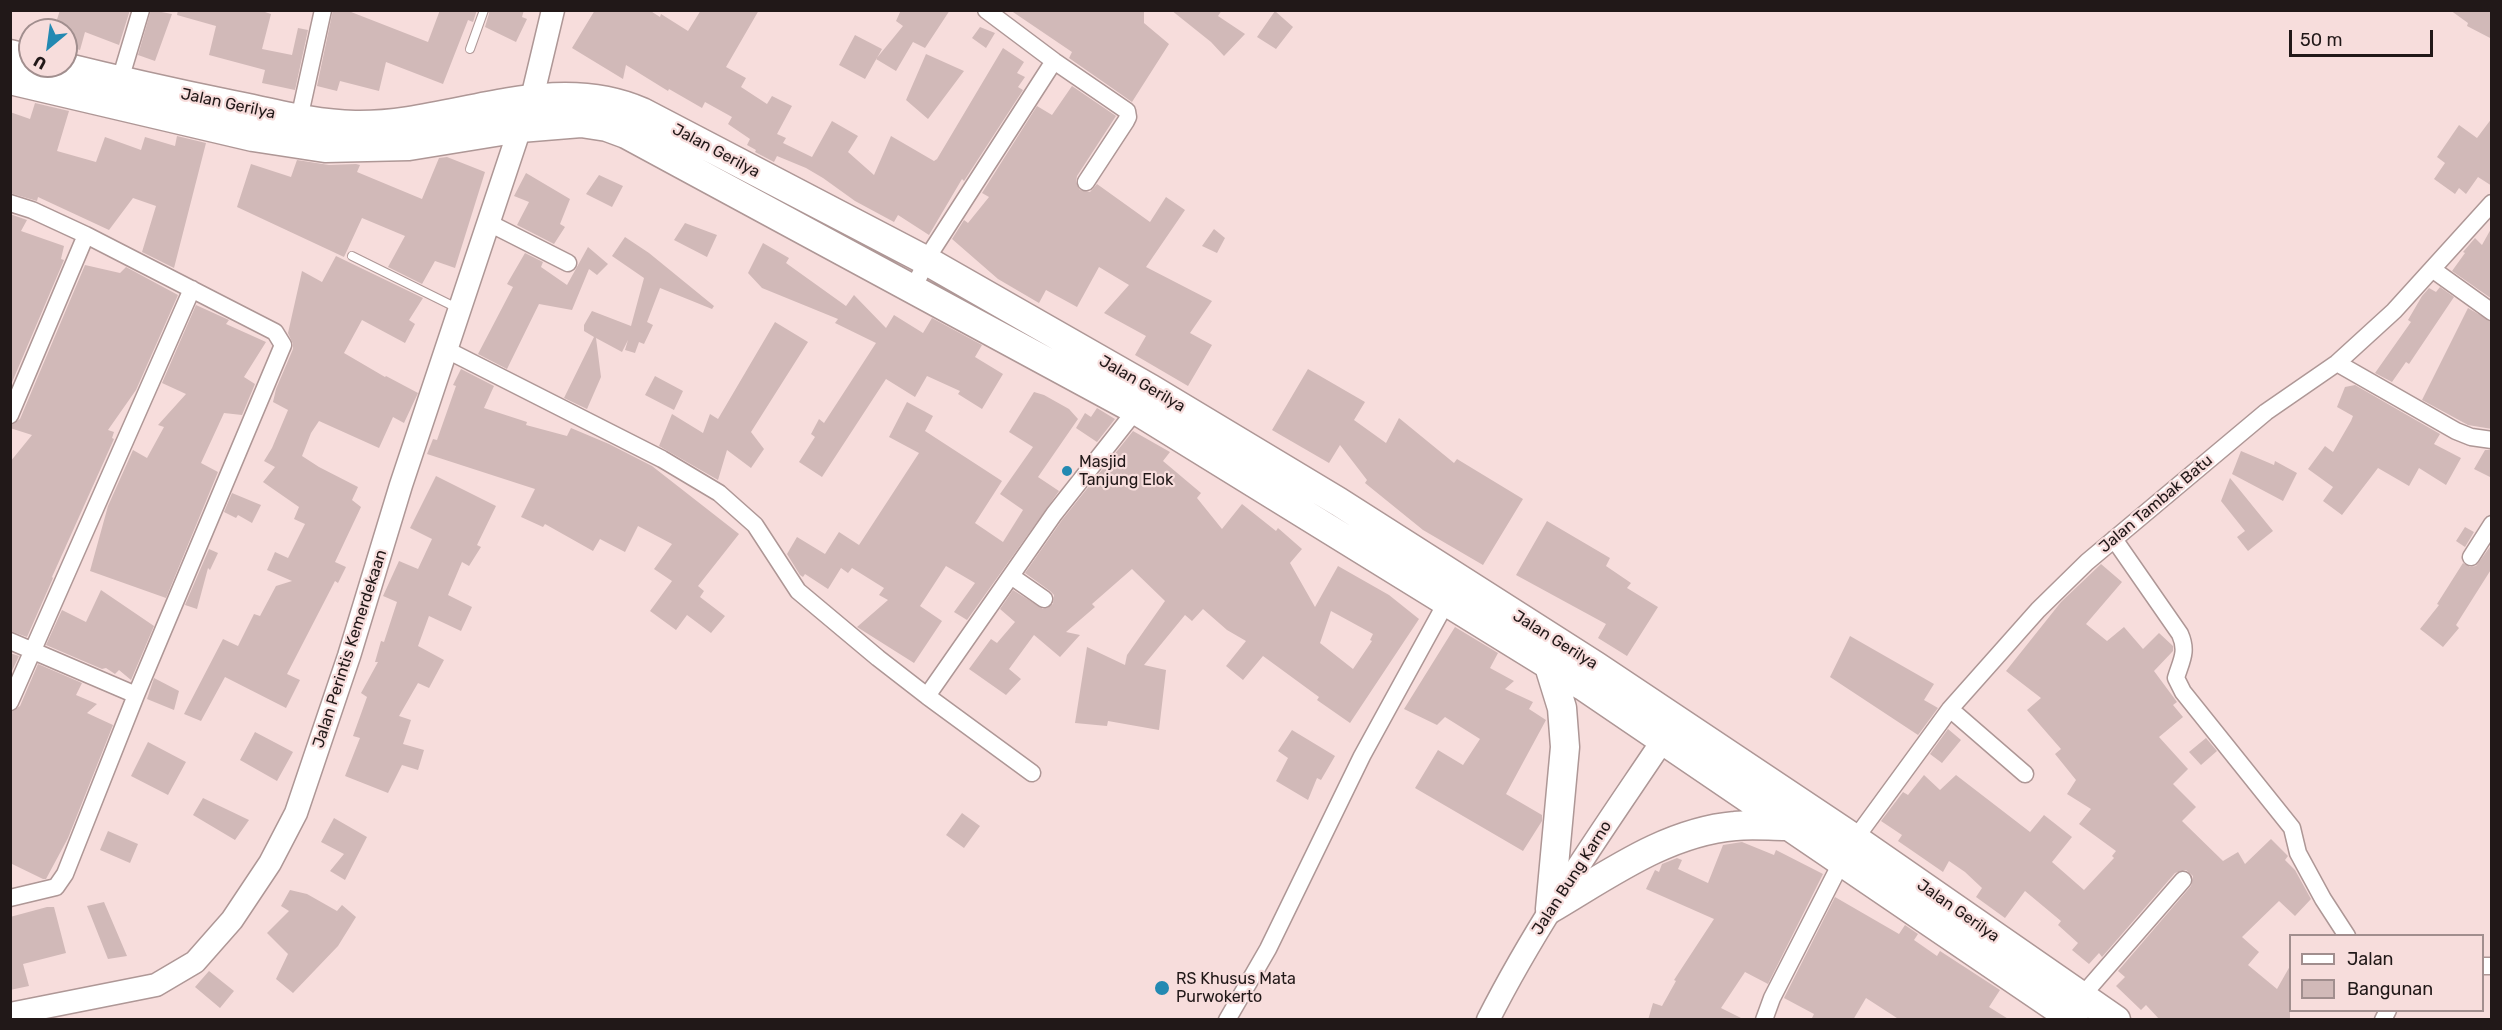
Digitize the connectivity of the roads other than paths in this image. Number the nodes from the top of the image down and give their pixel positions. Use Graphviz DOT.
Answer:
graph roads {
  1 [pos="141,10"];
  2 [pos="323,10"];
  3 [pos="484,10"];
  4 [pos="554,10"];
  5 [pos="986,10"];
  6 [pos="470,49"];
  7 [pos="1054,61"];
  8 [pos="78,70"];
  9 [pos="10,80"];
  10 [pos="120,80"];
  11 [pos="532,98"];
  12 [pos="188,108"];
  13 [pos="299,119"];
  14 [pos="520,128"];
  15 [pos="1086,182"];
  16 [pos="10,203"];
  17 [pos="2492,203"];
  18 [pos="489,223"];
  19 [pos="86,235"];
  20 [pos="352,256"];
  21 [pos="927,261"];
  22 [pos="568,263"];
  23 [pos="2432,268"];
  24 [pos="192,289"];
  25 [pos="913,289"];
  26 [pos="460,310"];
  27 [pos="2492,312"];
  28 [pos="447,350"];
  29 [pos="2337,363"];
  30 [pos="1136,410"];
  31 [pos="10,415"];
  32 [pos="2492,440"];
  33 [pos="2492,524"];
  34 [pos="2114,539"];
  35 [pos="2471,557"];
  36 [pos="1011,576"];
  37 [pos="1044,599"];
  38 [pos="1447,601"];
  39 [pos="10,641"];
  40 [pos="33,650"];
  41 [pos="1549,666"];
  42 [pos="1589,676"];
  43 [pos="136,695"];
  44 [pos="927,696"];
  45 [pos="10,702"];
  46 [pos="1950,709"];
  47 [pos="1663,740"];
  48 [pos="1032,773"];
  49 [pos="2025,774"];
  50 [pos="1786,826"];
  51 [pos="1848,851"];
  52 [pos="2182,880"];
  53 [pos="10,898"];
  54 [pos="1550,909"];
  55 [pos="2346,934"];
  56 [pos="2077,1008"];
  57 [pos="27,1015"];
  58 [pos="1227,1020"];
  59 [pos="1488,1020"];
  60 [pos="1764,1020"];
  61 [pos="2116,1020"];
  1 -- 10 [label="street"];
  2 -- 13 [label="street"];
  3 -- 6 [label="lane"];
  4 -- 11 [label="street, Jalan Perintis Kemerdekaan"];
  5 -- 7 [label="street"];
  7 -- 15 [label="street"];
  7 -- 21 [label="street"];
  8 -- 10 [label="highway, Jalan Gerilya"];
  9 -- 12 [label="highway, Jalan Gerilya"];
  10 -- 12 [label="highway, Jalan Gerilya"];
  11 -- 13 [label="highway, Jalan Gerilya"];
  11 -- 14 [label="street, Jalan Perintis Kemerdekaan"];
  11 -- 21 [label="highway, Jalan Gerilya"];
  12 -- 13 [label="highway, Jalan Gerilya"];
  12 -- 14 [label="highway, Jalan Gerilya"];
  14 -- 18 [label="street, Jalan Perintis Kemerdekaan"];
  14 -- 25 [label="highway, Jalan Gerilya"];
  16 -- 19 [label="street"];
  17 -- 23 [label="street, Jalan Tambak Batu"];
  18 -- 22 [label="street"];
  18 -- 26 [label="street, Jalan Perintis Kemerdekaan"];
  19 -- 24 [label="street"];
  19 -- 31 [label="street"];
  20 -- 26 [label="lane"];
  21 -- 25 [label="street"];
  21 -- 42 [label="highway, Jalan Gerilya"];
  23 -- 27 [label="street"];
  23 -- 29 [label="street, Jalan Tambak Batu"];
  24 -- 40 [label="street"];
  24 -- 43 [label="street"];
  25 -- 30 [label="highway, Jalan Gerilya"];
  26 -- 28 [label="street, Jalan Perintis Kemerdekaan"];
  28 -- 44 [label="street"];
  28 -- 57 [label="street, Jalan Perintis Kemerdekaan"];
  29 -- 32 [label="street"];
  29 -- 34 [label="street, Jalan Tambak Batu"];
  30 -- 36 [label="street"];
  30 -- 38 [label="highway, Jalan Gerilya"];
  33 -- 35 [label="street"];
  34 -- 46 [label="street, Jalan Tambak Batu"];
  34 -- 55 [label="street"];
  36 -- 37 [label="street"];
  36 -- 44 [label="street"];
  38 -- 41 [label="highway, Jalan Gerilya"];
  38 -- 58 [label="street"];
  39 -- 40 [label="street"];
  40 -- 43 [label="street"];
  40 -- 45 [label="street"];
  41 -- 42 [label="highway, Jalan Gerilya"];
  41 -- 54 [label="highway"];
  42 -- 47 [label="highway, Jalan Gerilya"];
  42 -- 51 [label="highway, Jalan Gerilya"];
  43 -- 53 [label="street"];
  44 -- 48 [label="street"];
  46 -- 49 [label="street"];
  46 -- 51 [label="street, Jalan Tambak Batu"];
  47 -- 50 [label="highway, Jalan Gerilya"];
  47 -- 54 [label="street, Jalan Bung Karno"];
  50 -- 51 [label="highway, Jalan Gerilya"];
  50 -- 54 [label="highway"];
  51 -- 56 [label="highway, Jalan Gerilya"];
  51 -- 60 [label="street, Jalan Tambak Batu"];
  52 -- 56 [label="street"];
  54 -- 59 [label="street, Jalan Bung Karno"];
  56 -- 61 [label="highway, Jalan Gerilya"];
}
